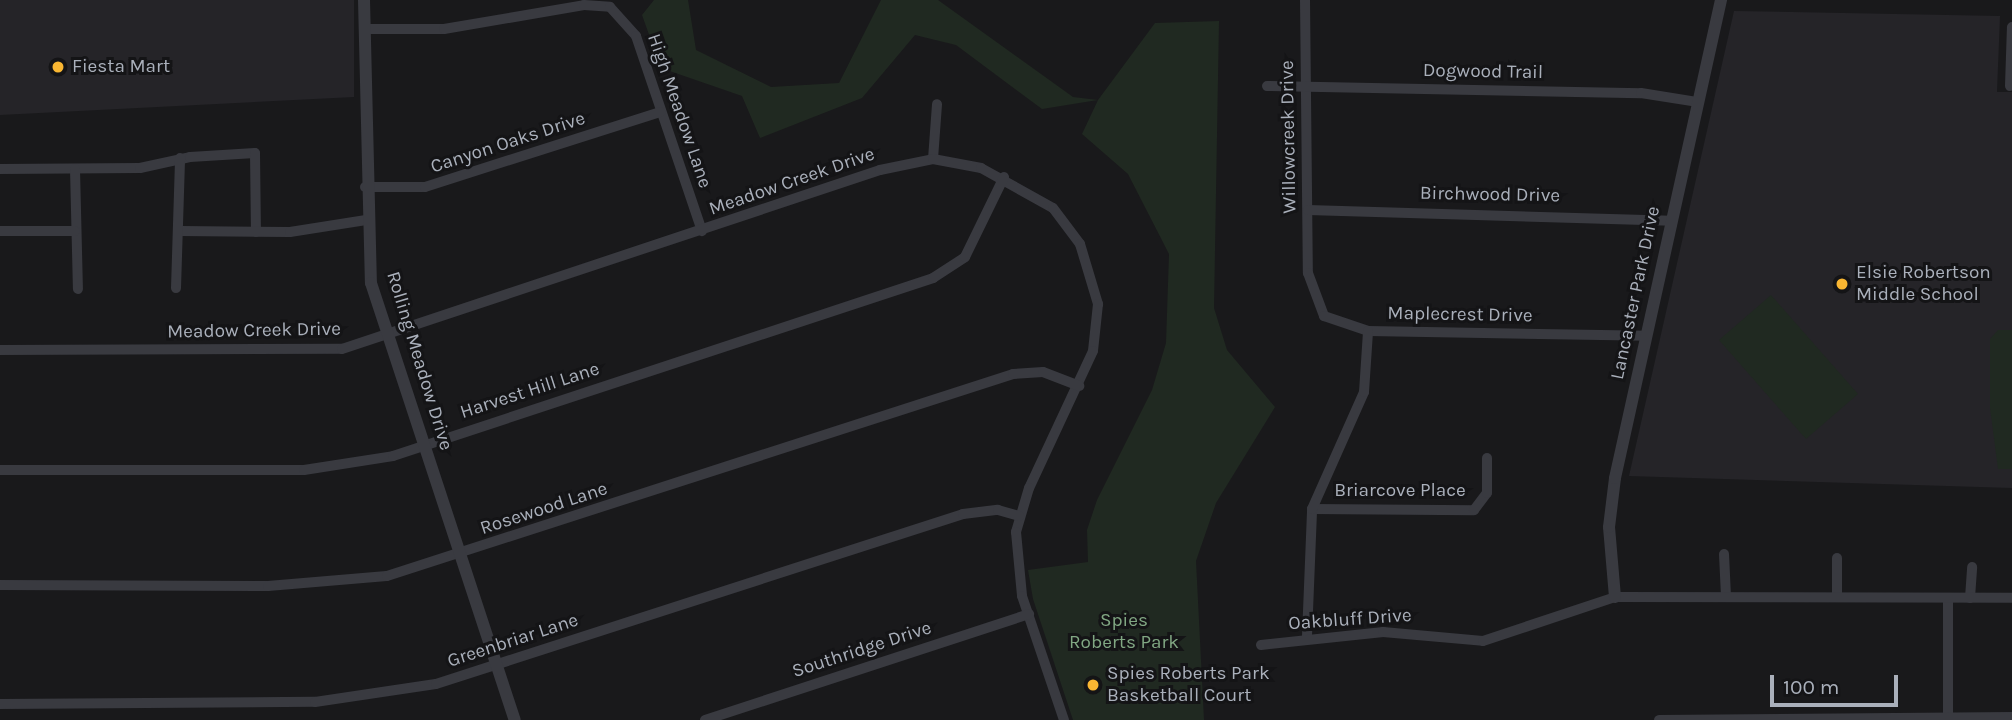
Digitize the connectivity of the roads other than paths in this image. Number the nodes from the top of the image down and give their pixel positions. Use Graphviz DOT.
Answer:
graph roads {
  1 [pos="364,0"];
  2 [pos="1305,0"];
  3 [pos="1721,0"];
  4 [pos="2010,27"];
  5 [pos="364,29"];
  6 [pos="1267,86"];
  7 [pos="1306,86"];
  8 [pos="2010,86"];
  9 [pos="1698,102"];
  10 [pos="937,104"];
  11 [pos="660,113"];
  12 [pos="180,158"];
  13 [pos="933,159"];
  14 [pos="0,169"];
  15 [pos="75,169"];
  16 [pos="1004,177"];
  17 [pos="364,187"];
  18 [pos="1308,210"];
  19 [pos="366,219"];
  20 [pos="1671,221"];
  21 [pos="0,231"];
  22 [pos="75,231"];
  23 [pos="180,231"];
  24 [pos="702,231"];
  25 [pos="256,232"];
  26 [pos="1308,273"];
  27 [pos="176,288"];
  28 [pos="78,289"];
  29 [pos="1368,331"];
  30 [pos="389,334"];
  31 [pos="1647,335"];
  32 [pos="0,350"];
  33 [pos="1079,386"];
  34 [pos="424,444"];
  35 [pos="1487,458"];
  36 [pos="0,470"];
  37 [pos="1312,509"];
  38 [pos="1019,516"];
  39 [pos="1724,554"];
  40 [pos="461,555"];
  41 [pos="1837,558"];
  42 [pos="1972,567"];
  43 [pos="0,585"];
  44 [pos="1726,596"];
  45 [pos="1837,596"];
  46 [pos="1615,597"];
  47 [pos="1948,598"];
  48 [pos="1970,598"];
  49 [pos="2012,598"];
  50 [pos="1029,614"];
  51 [pos="1307,636"];
  52 [pos="1261,645"];
  53 [pos="497,665"];
  54 [pos="0,704"];
  55 [pos="2012,717"];
  56 [pos="1948,719"];
  57 [pos="515,720"];
  58 [pos="705,720"];
  59 [pos="1064,720"];
  60 [pos="1659,720"];
  1 -- 5 [label="street, Rolling Meadow Drive"];
  2 -- 7 [label="street, Willowcreek Drive"];
  3 -- 9 [label="street, Lancaster Park Drive"];
  4 -- 8 [label="street"];
  5 -- 11 [label="street, High Meadow Lane"];
  5 -- 17 [label="street, Rolling Meadow Drive"];
  6 -- 7 [label="street, Dogwood Trail"];
  7 -- 9 [label="street, Dogwood Trail"];
  7 -- 18 [label="street, Willowcreek Drive"];
  9 -- 20 [label="street, Lancaster Park Drive"];
  10 -- 13 [label="street"];
  11 -- 17 [label="street, Canyon Oaks Drive"];
  11 -- 24 [label="street, High Meadow Lane"];
  12 -- 15 [label="street"];
  12 -- 23 [label="street"];
  12 -- 25 [label="street"];
  13 -- 16 [label="street, Meadow Creek Drive"];
  13 -- 24 [label="street, Meadow Creek Drive"];
  14 -- 15 [label="street"];
  15 -- 22 [label="street"];
  16 -- 33 [label="street, Meadow Creek Drive"];
  16 -- 34 [label="street, Harvest Hill Lane"];
  17 -- 19 [label="street, Rolling Meadow Drive"];
  18 -- 20 [label="street, Birchwood Drive"];
  18 -- 26 [label="street, Willowcreek Drive"];
  19 -- 25 [label="street"];
  19 -- 30 [label="street, Rolling Meadow Drive"];
  20 -- 31 [label="street, Lancaster Park Drive"];
  21 -- 22 [label="street"];
  22 -- 28 [label="street"];
  23 -- 25 [label="street"];
  23 -- 27 [label="street"];
  24 -- 30 [label="street, Meadow Creek Drive"];
  26 -- 29 [label="street, Maplecrest Drive"];
  29 -- 31 [label="street, Maplecrest Drive"];
  29 -- 37 [label="street"];
  30 -- 32 [label="street, Meadow Creek Drive"];
  30 -- 34 [label="street, Rolling Meadow Drive"];
  31 -- 46 [label="street, Lancaster Park Drive"];
  33 -- 38 [label="street, Meadow Creek Drive"];
  33 -- 40 [label="street, Rosewood Lane"];
  34 -- 36 [label="street, Harvest Hill Lane"];
  34 -- 40 [label="street, Rolling Meadow Drive"];
  35 -- 37 [label="street, Briarcove Place"];
  37 -- 51 [label="street"];
  38 -- 50 [label="street, Meadow Creek Drive"];
  38 -- 53 [label="street, Greenbriar Lane"];
  39 -- 44 [label="street"];
  40 -- 43 [label="street, Rosewood Lane"];
  40 -- 53 [label="street, Rolling Meadow Drive"];
  41 -- 45 [label="street"];
  42 -- 48 [label="street"];
  44 -- 45 [label="street, Oakbluff Drive"];
  44 -- 46 [label="street, Oakbluff Drive"];
  45 -- 47 [label="street, Oakbluff Drive"];
  46 -- 51 [label="street, Oakbluff Drive"];
  47 -- 48 [label="street, Oakbluff Drive"];
  47 -- 56 [label="street"];
  48 -- 49 [label="street, Oakbluff Drive"];
  50 -- 58 [label="street, Southridge Drive"];
  50 -- 59 [label="street, Meadow Creek Drive"];
  51 -- 52 [label="street, Oakbluff Drive"];
  53 -- 54 [label="street, Greenbriar Lane"];
  53 -- 57 [label="street, Rolling Meadow Drive"];
  55 -- 56 [label="street"];
  56 -- 60 [label="street"];
}
